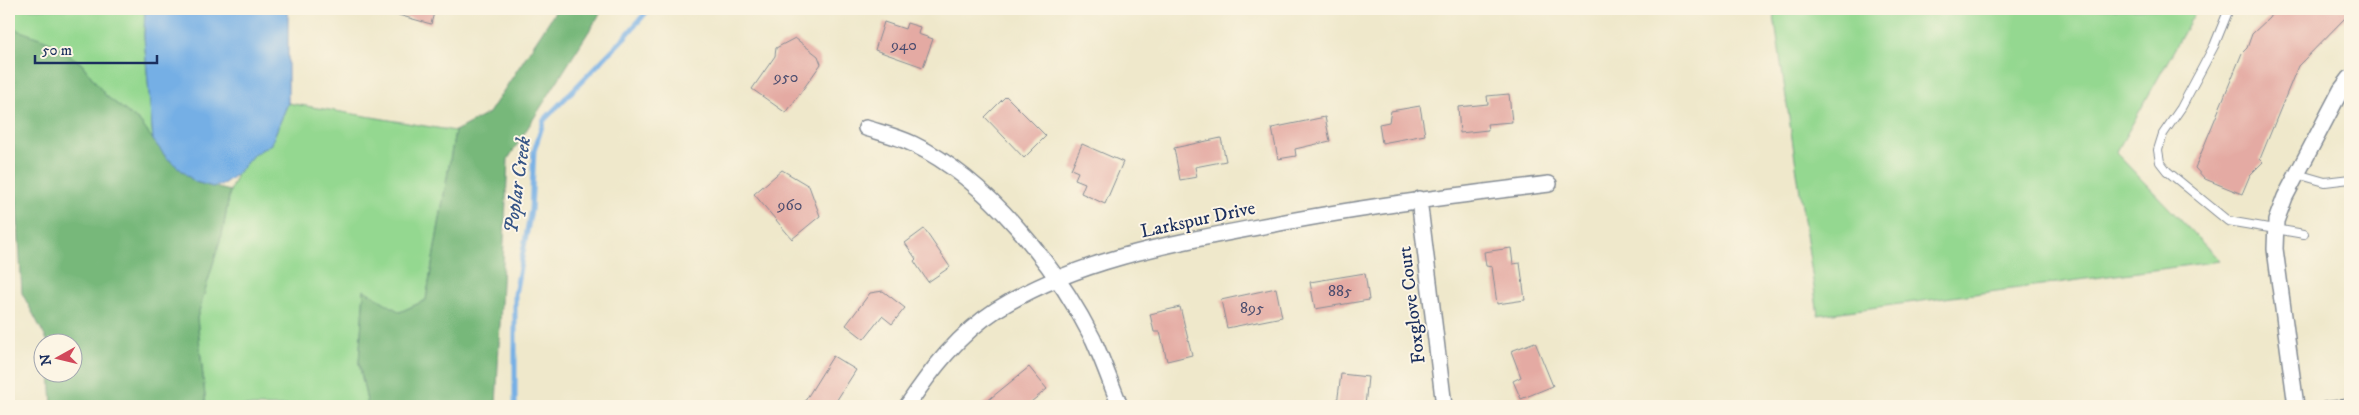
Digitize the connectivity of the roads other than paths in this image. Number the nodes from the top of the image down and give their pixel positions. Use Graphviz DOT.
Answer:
graph roads {
  1 [pos="2229,9"];
  2 [pos="2350,78"];
  3 [pos="866,128"];
  4 [pos="2297,174"];
  5 [pos="2350,179"];
  6 [pos="1549,184"];
  7 [pos="1419,199"];
  8 [pos="2275,230"];
  9 [pos="2304,234"];
  10 [pos="1055,278"];
  11 [pos="2350,403"];
  12 [pos="907,406"];
  13 [pos="1120,406"];
  14 [pos="1444,406"];
  15 [pos="2296,406"];
  16 [pos="2325,406"];
  1 -- 8 [label="lane"];
  2 -- 4 [label="street"];
  3 -- 10 [label="street"];
  4 -- 5 [label="lane"];
  4 -- 8 [label="street"];
  6 -- 7 [label="street, Larkspur Drive"];
  7 -- 10 [label="street, Larkspur Drive"];
  7 -- 14 [label="street, Foxglove Court"];
  8 -- 9 [label="lane"];
  8 -- 15 [label="street"];
  10 -- 12 [label="street, Larkspur Drive"];
  10 -- 13 [label="street"];
  11 -- 16 [label="lane"];
}
